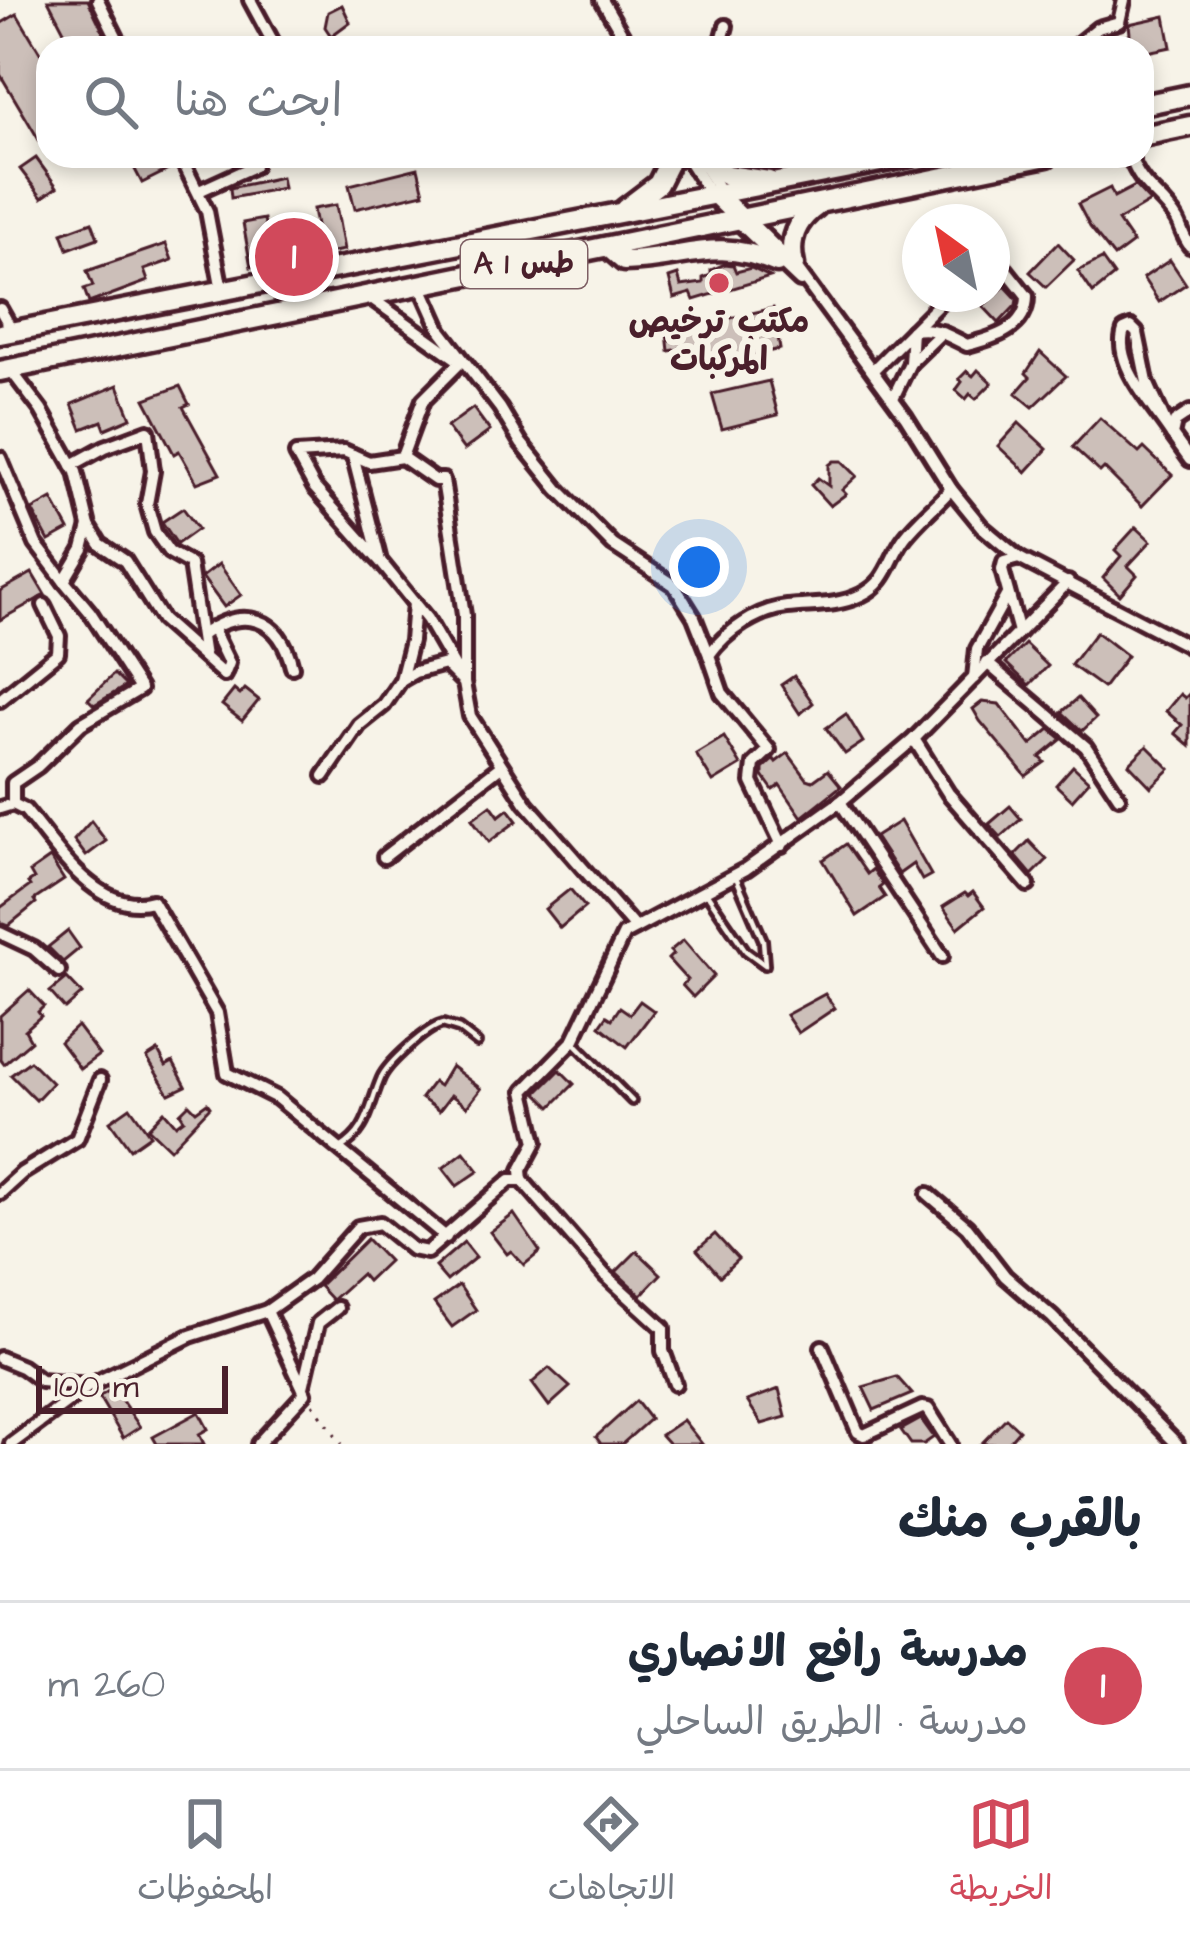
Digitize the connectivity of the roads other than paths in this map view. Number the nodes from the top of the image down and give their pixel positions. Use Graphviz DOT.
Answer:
graph roads {
  1 [pos="98,0"];
  2 [pos="250,0"];
  3 [pos="602,0"];
  4 [pos="1124,0"];
  5 [pos="726,26"];
  6 [pos="116,36"];
  7 [pos="270,36"];
  8 [pos="623,36"];
  9 [pos="723,36"];
  10 [pos="1088,36"];
  11 [pos="1190,95"];
  12 [pos="1154,102"];
  13 [pos="1190,126"];
  14 [pos="1154,134"];
  15 [pos="187,168"];
  16 [pos="250,168"];
  17 [pos="668,168"];
  18 [pos="702,168"];
  19 [pos="714,168"];
  20 [pos="853,168"];
  21 [pos="990,168"];
  22 [pos="1134,168"];
  23 [pos="780,183"];
  24 [pos="199,191"];
  25 [pos="718,196"];
  26 [pos="821,204"];
  27 [pos="601,219"];
  28 [pos="741,219"];
  29 [pos="1190,246"];
  30 [pos="609,248"];
  31 [pos="786,264"];
  32 [pos="1010,275"];
  33 [pos="420,284"];
  34 [pos="223,294"];
  35 [pos="367,295"];
  36 [pos="0,309"];
  37 [pos="931,312"];
  38 [pos="912,331"];
  39 [pos="942,332"];
  40 [pos="6,333"];
  41 [pos="461,362"];
  42 [pos="910,364"];
  43 [pos="5,370"];
  44 [pos="873,370"];
  45 [pos="893,398"];
  46 [pos="1190,412"];
  47 [pos="1169,429"];
  48 [pos="353,455"];
  49 [pos="402,457"];
  50 [pos="0,458"];
  51 [pos="1190,460"];
  52 [pos="72,465"];
  53 [pos="951,489"];
  54 [pos="88,526"];
  55 [pos="1019,558"];
  56 [pos="380,562"];
  57 [pos="64,581"];
  58 [pos="1068,582"];
  59 [pos="1008,593"];
  60 [pos="413,603"];
  61 [pos="44,605"];
  62 [pos="207,632"];
  63 [pos="1018,632"];
  64 [pos="1190,647"];
  65 [pos="709,655"];
  66 [pos="204,656"];
  67 [pos="987,663"];
  68 [pos="292,667"];
  69 [pos="974,678"];
  70 [pos="401,680"];
  71 [pos="464,683"];
  72 [pos="0,700"];
  73 [pos="914,739"];
  74 [pos="501,766"];
  75 [pos="324,776"];
  76 [pos="1119,797"];
  77 [pos="840,802"];
  78 [pos="14,804"];
  79 [pos="0,808"];
  80 [pos="782,844"];
  81 [pos="384,857"];
  82 [pos="735,875"];
  83 [pos="1028,885"];
  84 [pos="705,891"];
  85 [pos="635,928"];
  86 [pos="0,933"];
  87 [pos="942,956"];
  88 [pos="59,970"];
  89 [pos="573,1041"];
  90 [pos="477,1042"];
  91 [pos="100,1080"];
  92 [pos="632,1101"];
  93 [pos="339,1149"];
  94 [pos="522,1180"];
  95 [pos="0,1193"];
  96 [pos="928,1194"];
  97 [pos="446,1237"];
  98 [pos="337,1308"];
  99 [pos="268,1311"];
  100 [pos="822,1347"];
  101 [pos="0,1358"];
  102 [pos="675,1384"];
  103 [pos="89,1386"];
  104 [pos="304,1390"];
  105 [pos="11,1444"];
  106 [pos="258,1444"];
  107 [pos="950,1444"];
  108 [pos="1177,1444"];
  1 -- 6 [label="street"];
  2 -- 7 [label="street"];
  3 -- 8 [label="street"];
  4 -- 10 [label="street"];
  5 -- 9 [label="street"];
  11 -- 12 [label="highway"];
  13 -- 14 [label="highway"];
  15 -- 24 [label="street"];
  16 -- 24 [label="street"];
  17 -- 27 [label="highway"];
  18 -- 25 [label="street"];
  19 -- 23 [label="highway"];
  20 -- 23 [label="highway, A 1 طس"];
  21 -- 26 [label="highway, A 1 طس"];
  22 -- 29 [label="street"];
  23 -- 25 [label="highway, A 1 طس"];
  24 -- 34 [label="street"];
  25 -- 27 [label="highway, A 1 طس"];
  25 -- 28 [label="street"];
  26 -- 28 [label="highway, A 1 طس"];
  26 -- 31 [label="highway"];
  27 -- 34 [label="highway, A 1 طس"];
  28 -- 30 [label="highway, A 1 طس"];
  28 -- 31 [label="street"];
  30 -- 31 [label="highway"];
  30 -- 33 [label="highway, A 1 طس"];
  31 -- 44 [label="street"];
  32 -- 39 [label="street"];
  33 -- 35 [label="highway, A 1 طس"];
  33 -- 41 [label="street"];
  34 -- 40 [label="highway, A 1 طس"];
  35 -- 41 [label="street"];
  35 -- 43 [label="highway, A 1 طس"];
  36 -- 40 [label="street"];
  37 -- 38 [label="street"];
  38 -- 39 [label="street"];
  38 -- 42 [label="street"];
  38 -- 44 [label="street"];
  39 -- 42 [label="street"];
  41 -- 49 [label="street"];
  41 -- 65 [label="street"];
  42 -- 45 [label="street"];
  43 -- 52 [label="street"];
  44 -- 45 [label="street"];
  45 -- 53 [label="street"];
  46 -- 47 [label="street"];
  47 -- 47 [label="street"];
  47 -- 51 [label="street"];
  48 -- 49 [label="street"];
  48 -- 56 [label="street"];
  48 -- 56 [label="street"];
  49 -- 71 [label="street"];
  50 -- 57 [label="street"];
  52 -- 54 [label="street"];
  52 -- 62 [label="street"];
  53 -- 55 [label="street"];
  53 -- 65 [label="street"];
  54 -- 57 [label="street"];
  54 -- 66 [label="street"];
  55 -- 58 [label="street"];
  55 -- 59 [label="street"];
  56 -- 60 [label="street"];
  57 -- 78 [label="street"];
  58 -- 63 [label="street"];
  58 -- 64 [label="street"];
  59 -- 63 [label="street"];
  59 -- 69 [label="street"];
  60 -- 70 [label="street"];
  60 -- 71 [label="street"];
  61 -- 72 [label="street"];
  62 -- 66 [label="street"];
  62 -- 66 [label="street"];
  62 -- 68 [label="street"];
  63 -- 67 [label="street"];
  65 -- 80 [label="street"];
  67 -- 69 [label="street"];
  67 -- 76 [label="street"];
  69 -- 73 [label="street"];
  70 -- 71 [label="street"];
  70 -- 75 [label="street"];
  71 -- 74 [label="street"];
  73 -- 77 [label="street"];
  73 -- 83 [label="street"];
  74 -- 81 [label="street"];
  74 -- 85 [label="street"];
  77 -- 80 [label="street"];
  77 -- 87 [label="street"];
  78 -- 79 [label="street"];
  78 -- 93 [label="street"];
  80 -- 82 [label="street"];
  82 -- 84 [label="street"];
  82 -- 84 [label="lane"];
  84 -- 85 [label="street"];
  85 -- 89 [label="street"];
  86 -- 88 [label="street"];
  89 -- 92 [label="lane"];
  89 -- 94 [label="street"];
  90 -- 93 [label="lane"];
  91 -- 95 [label="street"];
  93 -- 97 [label="street"];
  94 -- 97 [label="street"];
  94 -- 102 [label="street"];
  96 -- 108 [label="street"];
  97 -- 99 [label="street"];
  98 -- 104 [label="street"];
  99 -- 103 [label="street"];
  99 -- 104 [label="street"];
  100 -- 107 [label="street"];
  101 -- 103 [label="street"];
  103 -- 105 [label="street"];
  104 -- 106 [label="street"];
}
